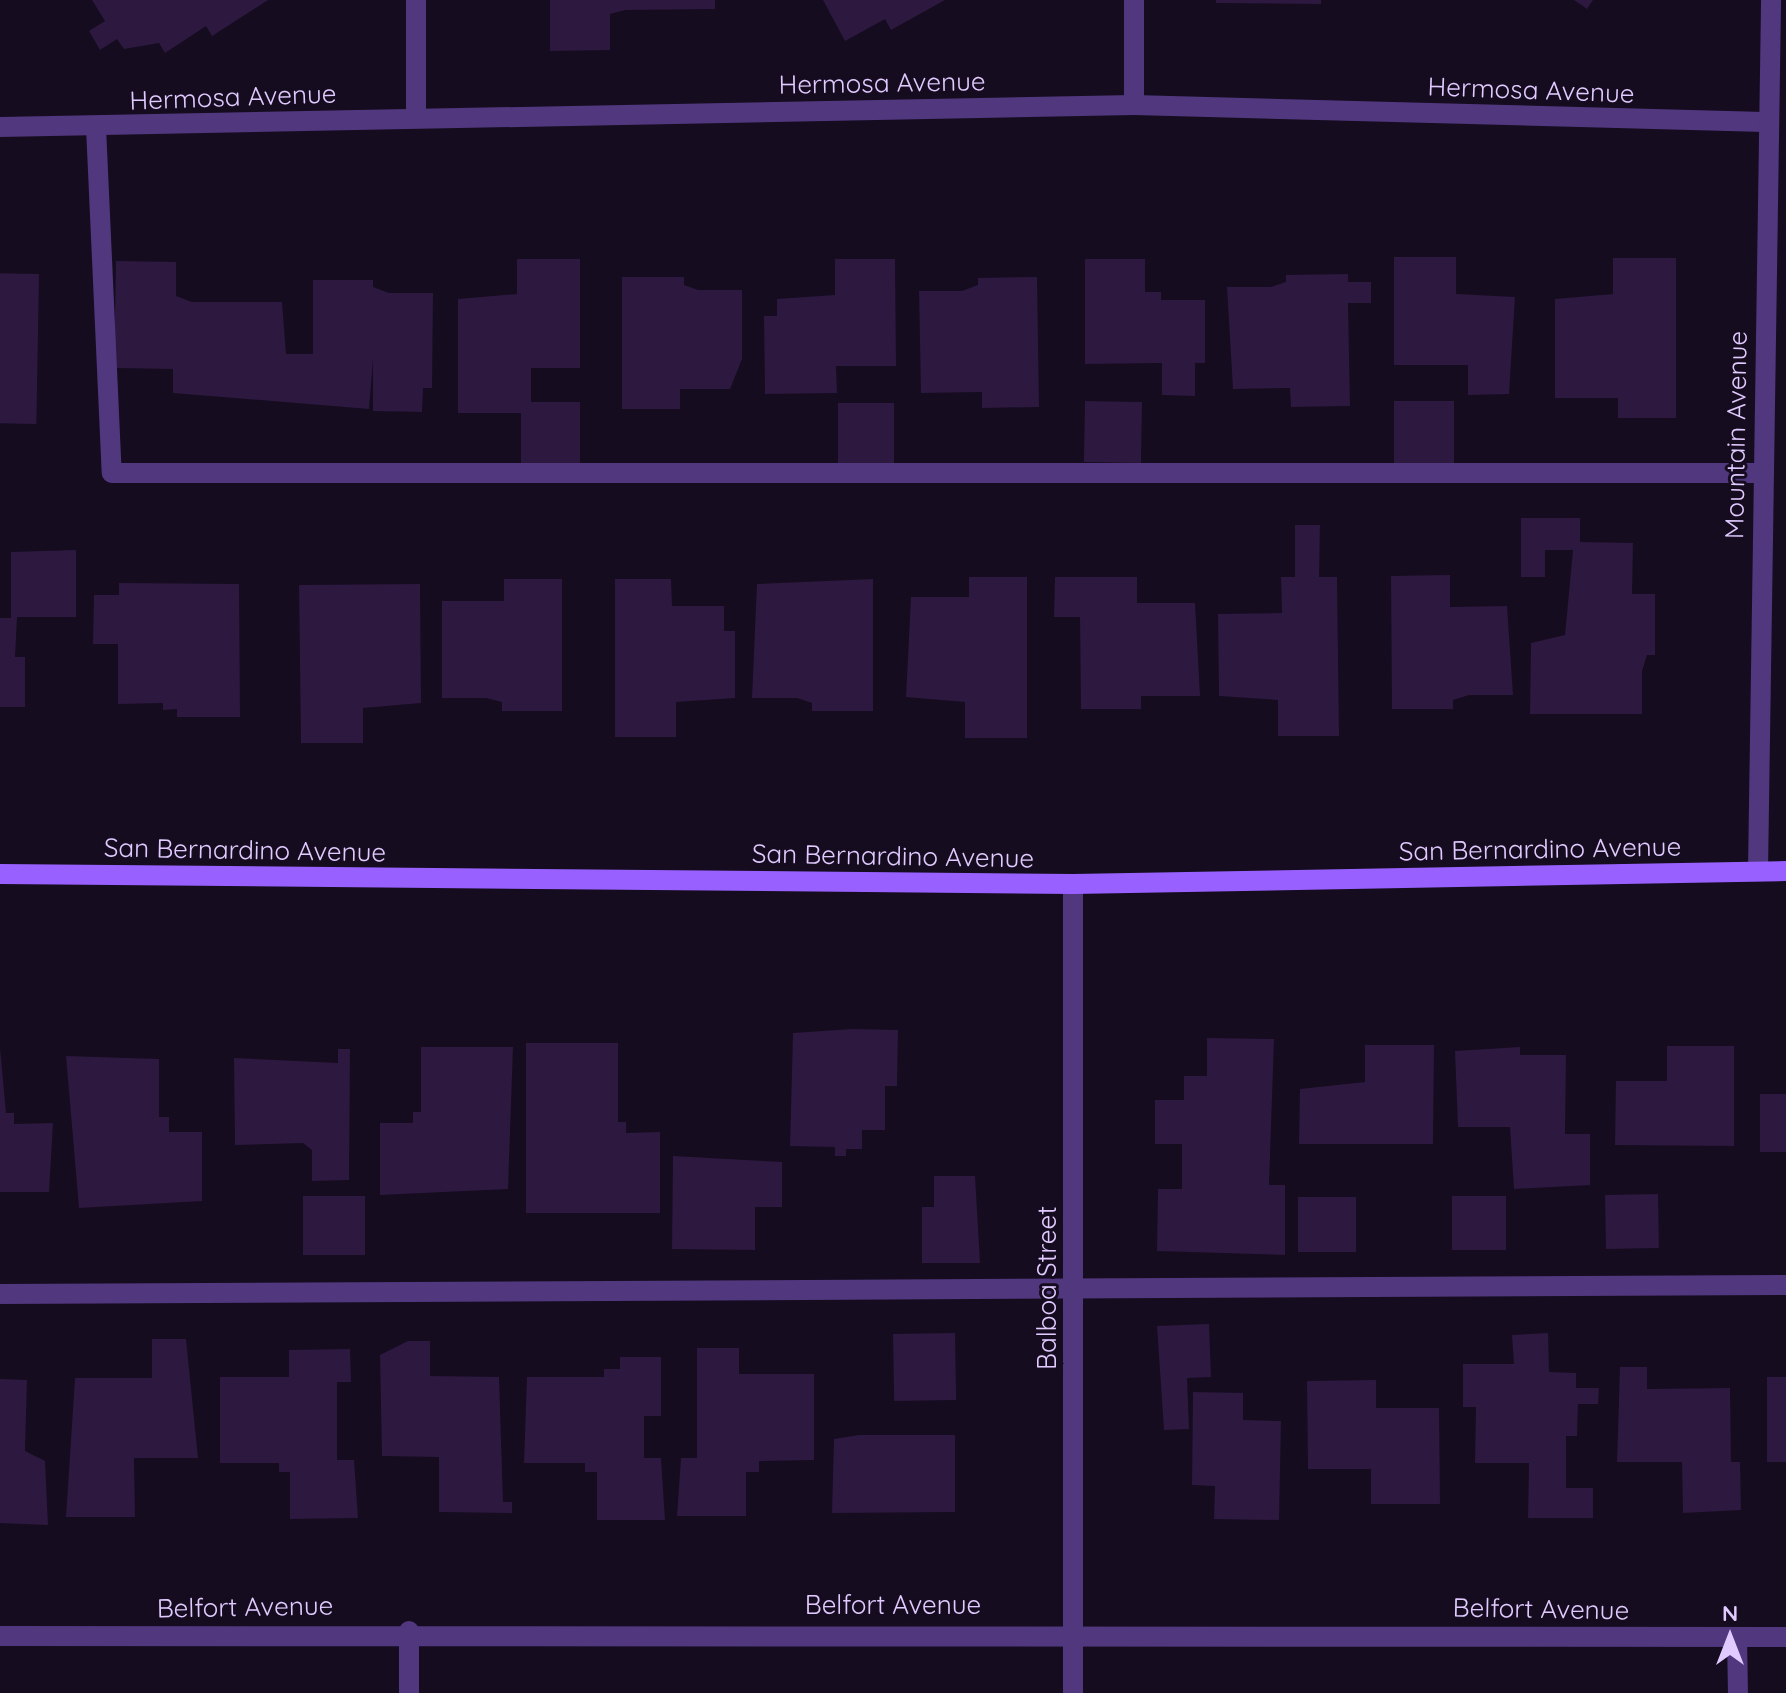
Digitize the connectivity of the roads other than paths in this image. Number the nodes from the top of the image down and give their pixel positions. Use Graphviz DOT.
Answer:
graph roads {
  1 [pos="416,0"];
  2 [pos="1134,0"];
  3 [pos="1771,0"];
  4 [pos="1134,105"];
  5 [pos="416,117"];
  6 [pos="1765,122"];
  7 [pos="0,127"];
  8 [pos="96,127"];
  9 [pos="1761,473"];
  10 [pos="1758,871"];
  11 [pos="1786,871"];
  12 [pos="0,874"];
  13 [pos="1073,884"];
  14 [pos="1786,1285"];
  15 [pos="1073,1289"];
  16 [pos="0,1294"];
  17 [pos="409,1631"];
  18 [pos="1073,1631"];
  19 [pos="0,1636"];
  20 [pos="1737,1637"];
  21 [pos="1786,1637"];
  22 [pos="409,1693"];
  23 [pos="1073,1693"];
  24 [pos="1738,1693"];
  1 -- 5 [label="street"];
  2 -- 4 [label="street"];
  3 -- 6 [label="street, Mountain Avenue"];
  4 -- 5 [label="street, Hermosa Avenue"];
  4 -- 6 [label="street, Hermosa Avenue"];
  5 -- 8 [label="street, Hermosa Avenue"];
  6 -- 9 [label="street, Mountain Avenue"];
  7 -- 8 [label="street, Hermosa Avenue"];
  8 -- 9 [label="street"];
  9 -- 10 [label="street, Mountain Avenue"];
  10 -- 11 [label="main road, San Bernardino Avenue"];
  10 -- 13 [label="main road, San Bernardino Avenue"];
  12 -- 13 [label="main road, San Bernardino Avenue"];
  13 -- 15 [label="street, Balboa Street"];
  14 -- 15 [label="street"];
  15 -- 16 [label="street"];
  15 -- 18 [label="street, Balboa Street"];
  17 -- 18 [label="street, Belfort Avenue"];
  17 -- 19 [label="street, Belfort Avenue"];
  17 -- 22 [label="street"];
  18 -- 20 [label="street, Belfort Avenue"];
  18 -- 23 [label="street, Balboa Street"];
  20 -- 21 [label="street, Belfort Avenue"];
  20 -- 24 [label="street"];
}
